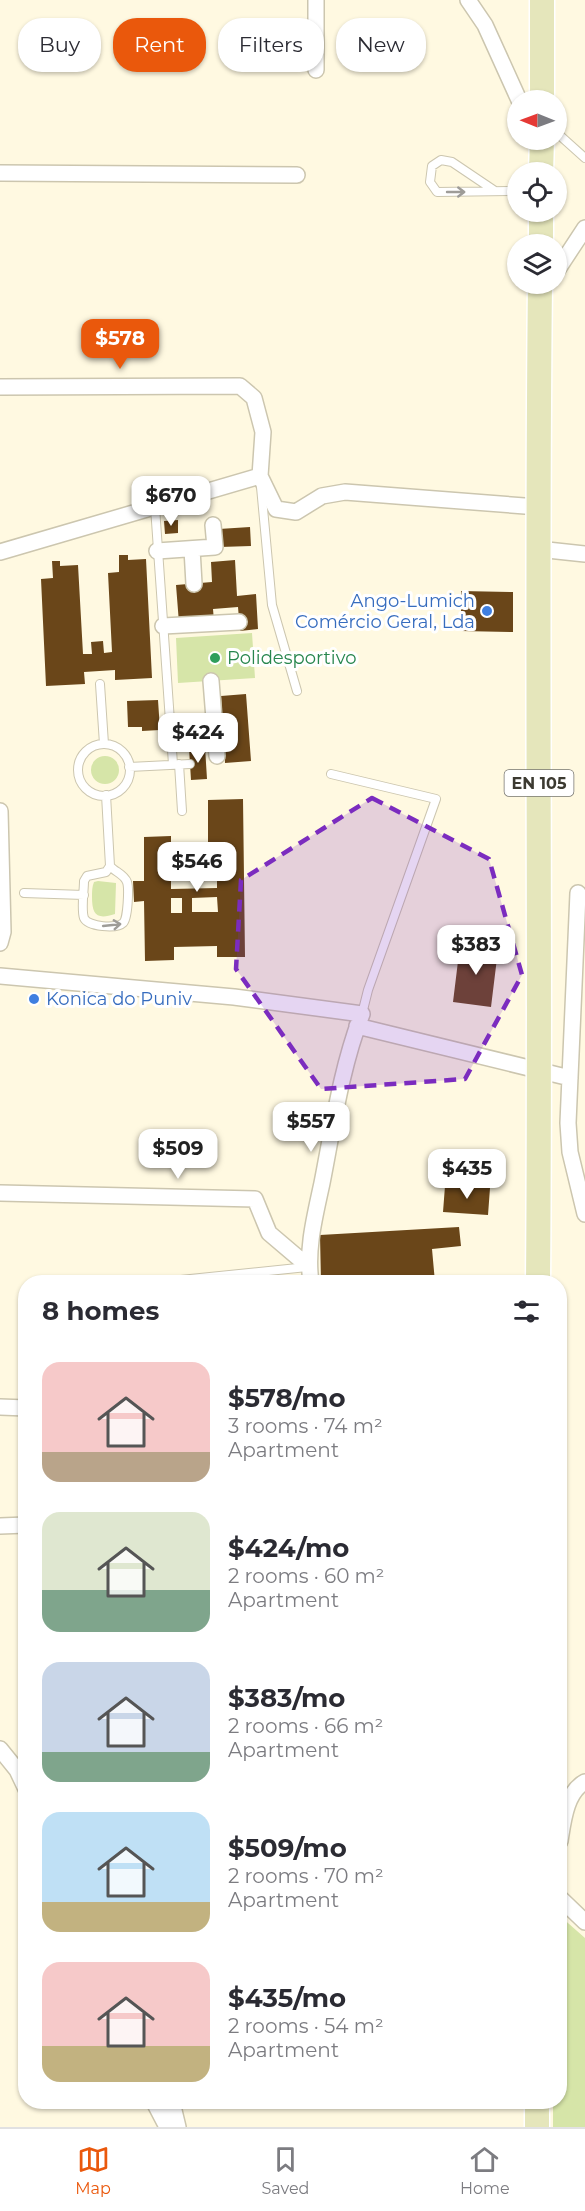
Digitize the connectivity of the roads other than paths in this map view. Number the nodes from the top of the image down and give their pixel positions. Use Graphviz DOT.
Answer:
graph roads {
  1 [pos="315,0"];
  2 [pos="468,0"];
  3 [pos="542,0"];
  4 [pos="315,18"];
  5 [pos="514,90"];
  6 [pos="542,90"];
  7 [pos="567,149"];
  8 [pos="585,158"];
  9 [pos="0,173"];
  10 [pos="297,175"];
  11 [pos="495,191"];
  12 [pos="507,192"];
  13 [pos="585,228"];
  14 [pos="567,255"];
  15 [pos="543,294"];
  16 [pos="0,387"];
  17 [pos="260,476"];
  18 [pos="155,507"];
  19 [pos="538,507"];
  20 [pos="213,525"];
  21 [pos="192,549"];
  22 [pos="538,549"];
  23 [pos="157,551"];
  24 [pos="0,552"];
  25 [pos="585,554"];
  26 [pos="194,584"];
  27 [pos="239,622"];
  28 [pos="163,626"];
  29 [pos="211,681"];
  30 [pos="100,684"];
  31 [pos="297,691"];
  32 [pos="214,722"];
  33 [pos="170,725"];
  34 [pos="104,744"];
  35 [pos="217,756"];
  36 [pos="176,764"];
  37 [pos="190,764"];
  38 [pos="129,767"];
  39 [pos="331,774"];
  40 [pos="106,795"];
  41 [pos="0,811"];
  42 [pos="182,811"];
  43 [pos="110,866"];
  44 [pos="24,893"];
  45 [pos="578,893"];
  46 [pos="84,895"];
  47 [pos="0,943"];
  48 [pos="0,976"];
  49 [pos="359,1020"];
  50 [pos="578,1055"];
  51 [pos="540,1071"];
  52 [pos="570,1078"];
  53 [pos="0,1193"];
  54 [pos="585,1214"];
  55 [pos="309,1267"];
  56 [pos="230,1275"];
  57 [pos="310,1275"];
  58 [pos="538,1275"];
  59 [pos="0,1407"];
  60 [pos="18,1408"];
  61 [pos="0,1517"];
  62 [pos="18,1523"];
  63 [pos="18,1525"];
  64 [pos="0,1526"];
  65 [pos="0,1749"];
  66 [pos="18,1764"];
  67 [pos="585,1782"];
  68 [pos="567,1806"];
  69 [pos="567,1905"];
  70 [pos="585,1922"];
  71 [pos="158,2109"];
  72 [pos="174,2109"];
  73 [pos="537,2109"];
  74 [pos="167,2127"];
  75 [pos="178,2127"];
  76 [pos="537,2127"];
  1 -- 4 [label="street"];
  2 -- 5 [label="street"];
  3 -- 6 [label="main road"];
  7 -- 8 [label="lane"];
  9 -- 10 [label="street"];
  11 -- 11 [label="lane, one-way"];
  11 -- 12 [label="lane"];
  13 -- 14 [label="street"];
  15 -- 19 [label="main road, EN 105"];
  16 -- 17 [label="street"];
  17 -- 18 [label="street"];
  17 -- 19 [label="street"];
  17 -- 31 [label="lane"];
  18 -- 23 [label="lane"];
  18 -- 24 [label="street"];
  19 -- 22 [label="main road, EN 105"];
  20 -- 21 [label="street"];
  21 -- 23 [label="street"];
  21 -- 26 [label="street"];
  22 -- 25 [label="street"];
  22 -- 51 [label="main road, EN 105"];
  23 -- 28 [label="lane"];
  27 -- 28 [label="street"];
  28 -- 33 [label="lane"];
  29 -- 32 [label="street"];
  30 -- 34 [label="lane"];
  32 -- 33 [label="street"];
  32 -- 35 [label="street"];
  33 -- 36 [label="lane"];
  34 -- 38 [label="lane"];
  34 -- 40 [label="lane"];
  36 -- 37 [label="lane"];
  36 -- 38 [label="lane"];
  36 -- 42 [label="lane"];
  38 -- 40 [label="lane"];
  39 -- 49 [label="lane"];
  40 -- 43 [label="lane"];
  41 -- 47 [label="street"];
  43 -- 46 [label="lane"];
  46 -- 43 [label="lane, one-way"];
  44 -- 46 [label="lane"];
  45 -- 50 [label="street"];
  48 -- 49 [label="street"];
  49 -- 51 [label="street"];
  49 -- 55 [label="street"];
  50 -- 52 [label="street"];
  51 -- 52 [label="street"];
  51 -- 58 [label="main road, EN 105"];
  52 -- 54 [label="street"];
  53 -- 55 [label="street"];
  55 -- 56 [label="lane"];
  55 -- 57 [label="street"];
  59 -- 60 [label="street"];
  61 -- 62 [label="street"];
  63 -- 64 [label="street"];
  65 -- 66 [label="street"];
  67 -- 68 [label="street"];
  69 -- 70 [label="street"];
  71 -- 74 [label="street"];
  72 -- 75 [label="street"];
  73 -- 76 [label="main road"];
}
